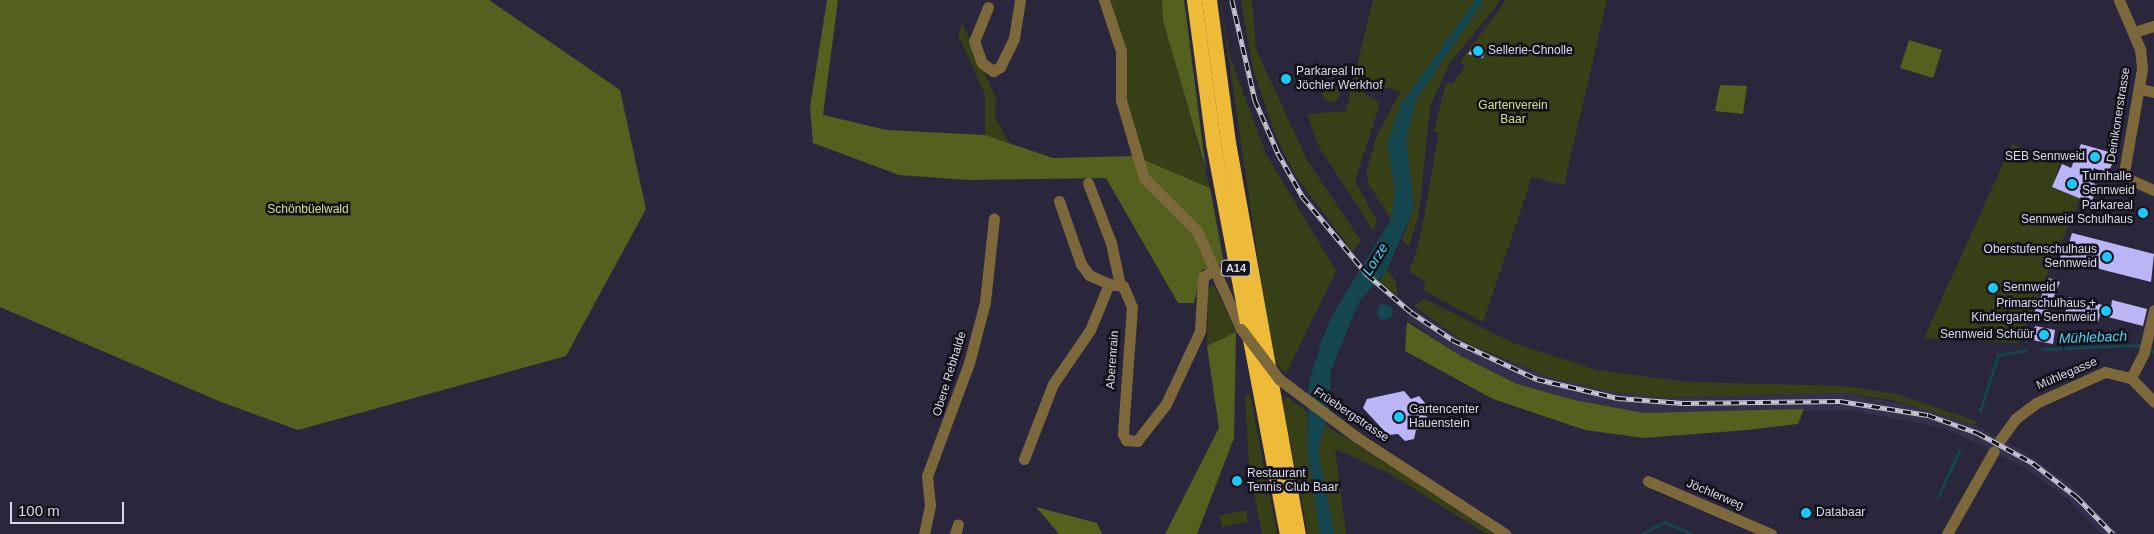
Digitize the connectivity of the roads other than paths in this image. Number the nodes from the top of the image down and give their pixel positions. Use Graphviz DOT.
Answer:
graph roads {
  1 [pos="1020,0"];
  2 [pos="1104,0"];
  3 [pos="1194,0"];
  4 [pos="1210,0"];
  5 [pos="2119,0"];
  6 [pos="988,7"];
  7 [pos="2154,26"];
  8 [pos="2134,32"];
  9 [pos="2140,89"];
  10 [pos="2154,92"];
  11 [pos="1088,183"];
  12 [pos="2154,190"];
  13 [pos="1059,201"];
  14 [pos="994,218"];
  15 [pos="1215,270"];
  16 [pos="1114,284"];
  17 [pos="2154,310"];
  18 [pos="2131,378"];
  19 [pos="2154,402"];
  20 [pos="2000,440"];
  21 [pos="1994,451"];
  22 [pos="1024,459"];
  23 [pos="1648,481"];
  24 [pos="924,534"];
  25 [pos="1287,534"];
  26 [pos="1298,534"];
  27 [pos="1505,534"];
  28 [pos="1770,534"];
  29 [pos="1947,534"];
  1 -- 6 [label="street"];
  2 -- 15 [label="street, Früebergstrasse"];
  3 -- 25 [label="highway, A14"];
  4 -- 26 [label="highway, A14"];
  5 -- 8 [label="street, Deinikonerstrasse"];
  7 -- 8 [label="street"];
  8 -- 9 [label="street, Deinikonerstrasse"];
  9 -- 10 [label="street"];
  9 -- 12 [label="street, Deinikonerstrasse"];
  11 -- 16 [label="street"];
  13 -- 16 [label="street"];
  14 -- 24 [label="street, Obere Rebhalde"];
  15 -- 16 [label="street, Aberenrain"];
  15 -- 27 [label="street, Früebergstrasse, bridge"];
  16 -- 22 [label="street, Aberenrain"];
  17 -- 18 [label="street"];
  18 -- 19 [label="street"];
  18 -- 20 [label="street, Mühlegasse"];
  21 -- 29 [label="street"];
  23 -- 28 [label="street, Jöchlerweg"];
}
